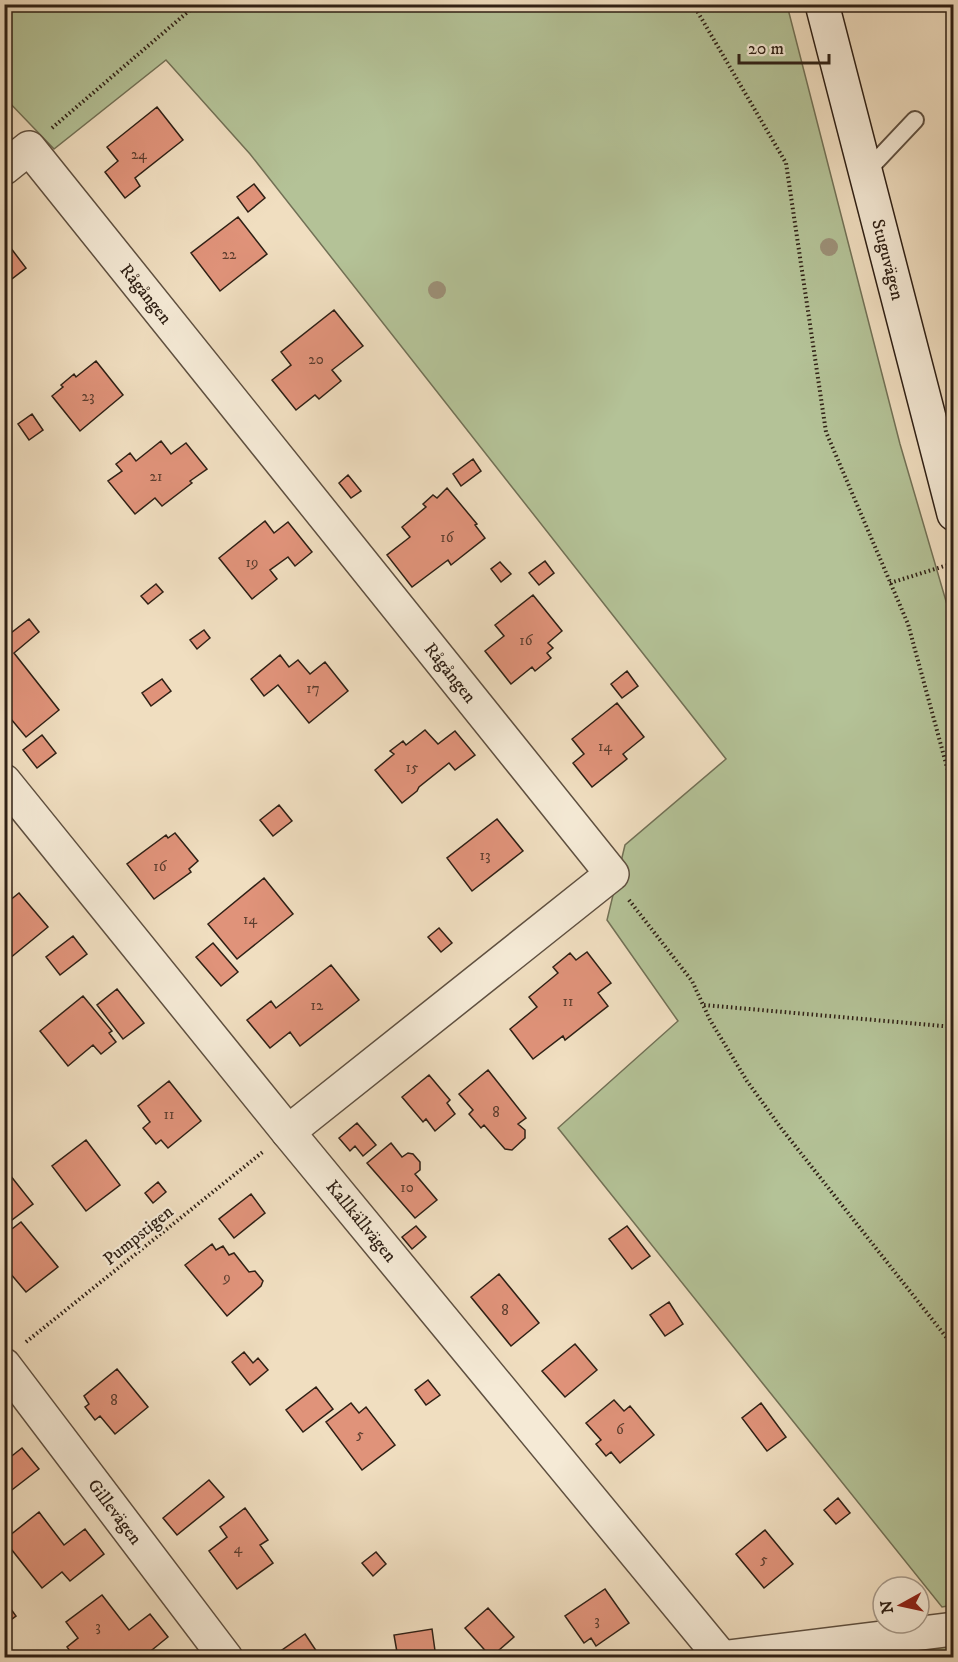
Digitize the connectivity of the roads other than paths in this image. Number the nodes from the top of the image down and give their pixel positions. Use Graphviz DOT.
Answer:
graph roads {
  1 [pos="822,4"];
  2 [pos="915,120"];
  3 [pos="17,158"];
  4 [pos="865,173"];
  5 [pos="954,514"];
  6 [pos="4,781"];
  7 [pos="288,1132"];
  8 [pos="14,1355"];
  9 [pos="954,1629"];
  10 [pos="721,1657"];
  11 [pos="226,1658"];
  1 -- 4 [label="street, Stuguvägen"];
  2 -- 4 [label="lane"];
  3 -- 7 [label="street, Rågången"];
  4 -- 5 [label="street, Stuguvägen"];
  6 -- 7 [label="street, Kallkällvägen"];
  7 -- 10 [label="street, Kallkällvägen"];
  8 -- 11 [label="street, Gillevägen"];
  9 -- 10 [label="street"];
}
